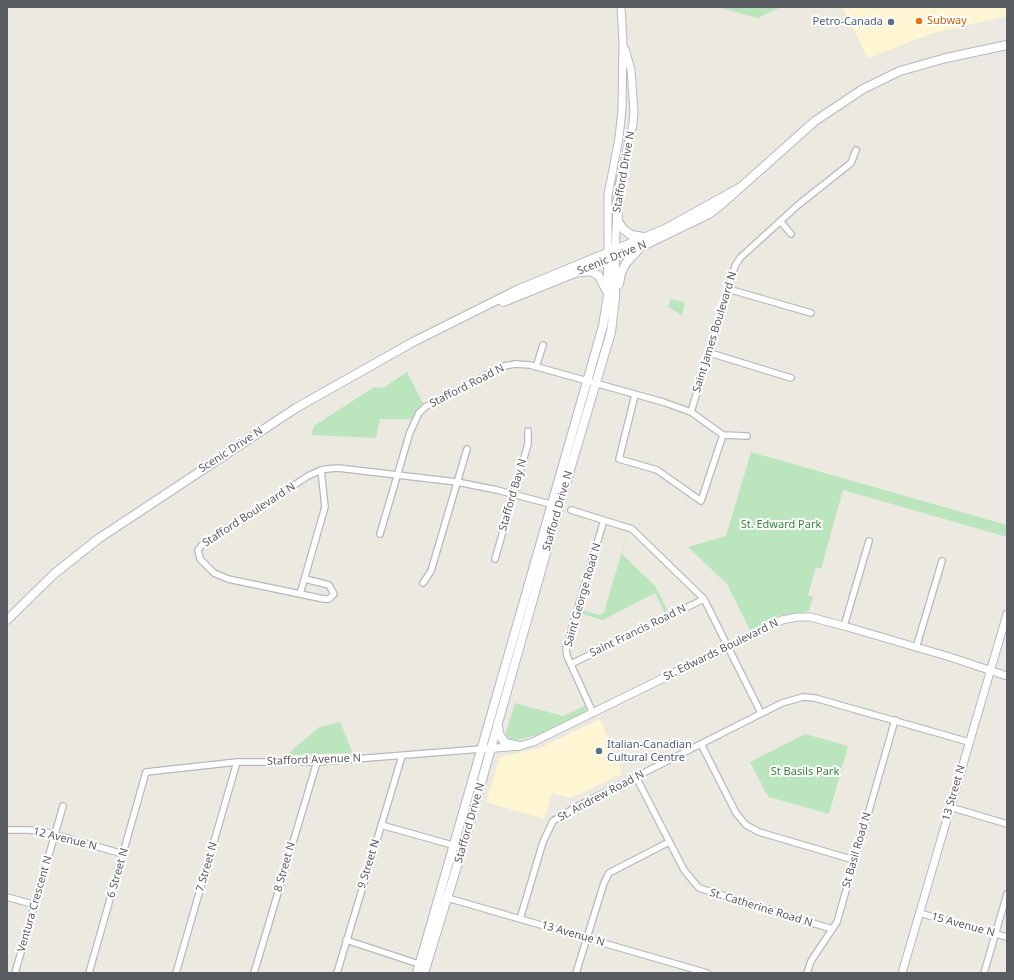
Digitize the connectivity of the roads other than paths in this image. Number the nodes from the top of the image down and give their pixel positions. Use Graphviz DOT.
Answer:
graph roads {
  1 [pos="621,7"];
  2 [pos="623,41"];
  3 [pos="1007,45"];
  4 [pos="856,150"];
  5 [pos="617,202"];
  6 [pos="780,221"];
  7 [pos="791,234"];
  8 [pos="649,240"];
  9 [pos="612,255"];
  10 [pos="576,273"];
  11 [pos="728,289"];
  12 [pos="612,297"];
  13 [pos="476,312"];
  14 [pos="811,313"];
  15 [pos="543,345"];
  16 [pos="710,353"];
  17 [pos="536,367"];
  18 [pos="791,378"];
  19 [pos="586,382"];
  20 [pos="595,383"];
  21 [pos="635,395"];
  22 [pos="691,412"];
  23 [pos="528,430"];
  24 [pos="723,435"];
  25 [pos="747,436"];
  26 [pos="467,450"];
  27 [pos="321,470"];
  28 [pos="397,475"];
  29 [pos="457,482"];
  30 [pos="514,494"];
  31 [pos="555,506"];
  32 [pos="571,510"];
  33 [pos="604,520"];
  34 [pos="380,534"];
  35 [pos="869,541"];
  36 [pos="495,559"];
  37 [pos="942,561"];
  38 [pos="305,579"];
  39 [pos="423,583"];
  40 [pos="300,594"];
  41 [pos="704,599"];
  42 [pos="1007,614"];
  43 [pos="7,620"];
  44 [pos="844,626"];
  45 [pos="729,646"];
  46 [pos="916,648"];
  47 [pos="571,664"];
  48 [pos="992,671"];
  49 [pos="1007,676"];
  50 [pos="592,713"];
  51 [pos="761,713"];
  52 [pos="895,720"];
  53 [pos="498,723"];
  54 [pos="969,742"];
  55 [pos="701,744"];
  56 [pos="519,746"];
  57 [pos="481,749"];
  58 [pos="490,749"];
  59 [pos="402,756"];
  60 [pos="237,762"];
  61 [pos="317,762"];
  62 [pos="146,772"];
  63 [pos="636,777"];
  64 [pos="63,806"];
  65 [pos="950,807"];
  66 [pos="1007,824"];
  67 [pos="381,825"];
  68 [pos="7,830"];
  69 [pos="56,834"];
  70 [pos="669,842"];
  71 [pos="454,846"];
  72 [pos="463,848"];
  73 [pos="123,854"];
  74 [pos="854,860"];
  75 [pos="1007,894"];
  76 [pos="7,897"];
  77 [pos="443,897"];
  78 [pos="35,905"];
  79 [pos="919,913"];
  80 [pos="520,919"];
  81 [pos="832,929"];
  82 [pos="996,934"];
  83 [pos="1007,937"];
  84 [pos="588,938"];
  85 [pos="346,940"];
  86 [pos="423,968"];
  87 [pos="15,973"];
  88 [pos="89,973"];
  89 [pos="176,973"];
  90 [pos="254,973"];
  91 [pos="337,973"];
  92 [pos="417,973"];
  93 [pos="576,973"];
  94 [pos="707,973"];
  95 [pos="807,973"];
  96 [pos="902,973"];
  97 [pos="984,973"];
  1 -- 2 [label="street, Stafford Drive N"];
  2 -- 5 [label="street, Stafford Drive N"];
  2 -- 9 [label="street, Stafford Drive N"];
  3 -- 8 [label="main road, Scenic Drive N"];
  4 -- 6 [label="street, Saint James Boulevard N"];
  5 -- 8 [label="main road"];
  5 -- 9 [label="street, Stafford Drive N"];
  6 -- 7 [label="street"];
  6 -- 11 [label="street, Saint James Boulevard N"];
  8 -- 9 [label="main road, Scenic Drive N"];
  8 -- 12 [label="main road"];
  9 -- 10 [label="main road, Scenic Drive N"];
  9 -- 12 [label="main road, Stafford Drive N"];
  9 -- 13 [label="main road, Scenic Drive N"];
  10 -- 12 [label="main road"];
  10 -- 13 [label="main road, Scenic Drive N"];
  11 -- 14 [label="street"];
  11 -- 16 [label="street, Saint James Boulevard N"];
  12 -- 19 [label="main road, Stafford Drive N"];
  12 -- 20 [label="main road, Stafford Drive N"];
  13 -- 43 [label="main road, Scenic Drive N"];
  15 -- 17 [label="street"];
  16 -- 18 [label="street"];
  16 -- 22 [label="street, Saint James Boulevard N"];
  17 -- 19 [label="street, Stafford Road N"];
  17 -- 28 [label="street, Stafford Road N"];
  19 -- 20 [label="street, Stafford Road N"];
  19 -- 31 [label="main road, Stafford Drive N"];
  20 -- 21 [label="street"];
  20 -- 31 [label="main road, Stafford Drive N"];
  21 -- 22 [label="street"];
  21 -- 24 [label="street"];
  22 -- 24 [label="street"];
  23 -- 30 [label="street, Stafford Bay N"];
  24 -- 25 [label="street"];
  26 -- 29 [label="street"];
  27 -- 28 [label="street, Stafford Boulevard N"];
  27 -- 38 [label="street"];
  27 -- 40 [label="street, Stafford Boulevard N"];
  28 -- 29 [label="street, Stafford Boulevard N"];
  28 -- 34 [label="street"];
  29 -- 30 [label="street, Stafford Boulevard N"];
  29 -- 39 [label="street"];
  30 -- 31 [label="street, Stafford Boulevard N"];
  30 -- 36 [label="street, Stafford Bay N"];
  31 -- 53 [label="main road, Stafford Drive N"];
  31 -- 57 [label="main road, Stafford Drive N"];
  32 -- 33 [label="street"];
  33 -- 41 [label="street"];
  33 -- 47 [label="street, Saint George Road N"];
  35 -- 44 [label="street"];
  37 -- 46 [label="street"];
  38 -- 40 [label="street"];
  38 -- 40 [label="street, Stafford Boulevard N"];
  41 -- 45 [label="street"];
  41 -- 47 [label="street, Saint Francis Road N"];
  42 -- 48 [label="street, 13 Street N"];
  44 -- 45 [label="street, St. Edwards Boulevard N"];
  44 -- 46 [label="street, St. Edwards Boulevard N"];
  45 -- 50 [label="street, St. Edwards Boulevard N"];
  45 -- 51 [label="street"];
  46 -- 48 [label="street, St. Edwards Boulevard N"];
  47 -- 50 [label="street, Saint George Road N"];
  48 -- 49 [label="street, St. Edwards Boulevard N"];
  48 -- 54 [label="street, 13 Street N"];
  50 -- 56 [label="street, St. Edwards Boulevard N"];
  51 -- 52 [label="street, St. Andrew Road N"];
  51 -- 55 [label="street, St. Andrew Road N"];
  52 -- 54 [label="street, St. Andrew Road N"];
  52 -- 74 [label="street, St Basil Road N"];
  53 -- 56 [label="main road"];
  53 -- 58 [label="main road, Stafford Drive N"];
  54 -- 65 [label="street, 13 Street N"];
  55 -- 63 [label="street, St. Andrew Road N"];
  55 -- 74 [label="street"];
  56 -- 58 [label="street, St. Edwards Boulevard N"];
  57 -- 58 [label="street, St. Edwards Boulevard N"];
  57 -- 59 [label="street, Stafford Avenue N"];
  57 -- 71 [label="main road, Stafford Drive N"];
  58 -- 72 [label="main road, Stafford Drive N"];
  59 -- 61 [label="street, Stafford Avenue N"];
  59 -- 67 [label="street, 9 Street N"];
  60 -- 61 [label="street, Stafford Avenue N"];
  60 -- 62 [label="street, Stafford Avenue N"];
  60 -- 89 [label="street, 7 Street N"];
  61 -- 90 [label="street, 8 Street N"];
  62 -- 73 [label="street, 6 Street N"];
  63 -- 70 [label="street, St. Catherine Road N"];
  63 -- 80 [label="street, St. Andrew Road N"];
  64 -- 69 [label="street, Ventura Crescent N"];
  65 -- 66 [label="street"];
  65 -- 79 [label="street, 13 Street N"];
  67 -- 71 [label="street"];
  67 -- 85 [label="street, 9 Street N"];
  68 -- 69 [label="street, 12 Avenue N"];
  69 -- 73 [label="street, 12 Avenue N"];
  69 -- 78 [label="street, Ventura Crescent N"];
  70 -- 81 [label="street, St. Catherine Road N"];
  70 -- 84 [label="street"];
  71 -- 72 [label="street"];
  71 -- 77 [label="main road, Stafford Drive N"];
  72 -- 77 [label="main road, Stafford Drive N"];
  73 -- 88 [label="street, 6 Street N"];
  74 -- 81 [label="street, St Basil Road N"];
  75 -- 82 [label="street"];
  76 -- 78 [label="street"];
  77 -- 80 [label="street, 13 Avenue N"];
  77 -- 86 [label="main road, Stafford Drive N"];
  78 -- 87 [label="street, Ventura Crescent N"];
  79 -- 82 [label="street, 15 Avenue N"];
  79 -- 96 [label="street, 13 Street N"];
  80 -- 84 [label="street, 13 Avenue N"];
  81 -- 95 [label="street, St Basil Road N"];
  82 -- 83 [label="street, 15 Avenue N"];
  82 -- 97 [label="street"];
  84 -- 93 [label="street"];
  84 -- 94 [label="street, 13 Avenue N"];
  85 -- 86 [label="street"];
  85 -- 91 [label="street, 9 Street N"];
  86 -- 92 [label="main road, Stafford Drive N"];
}
